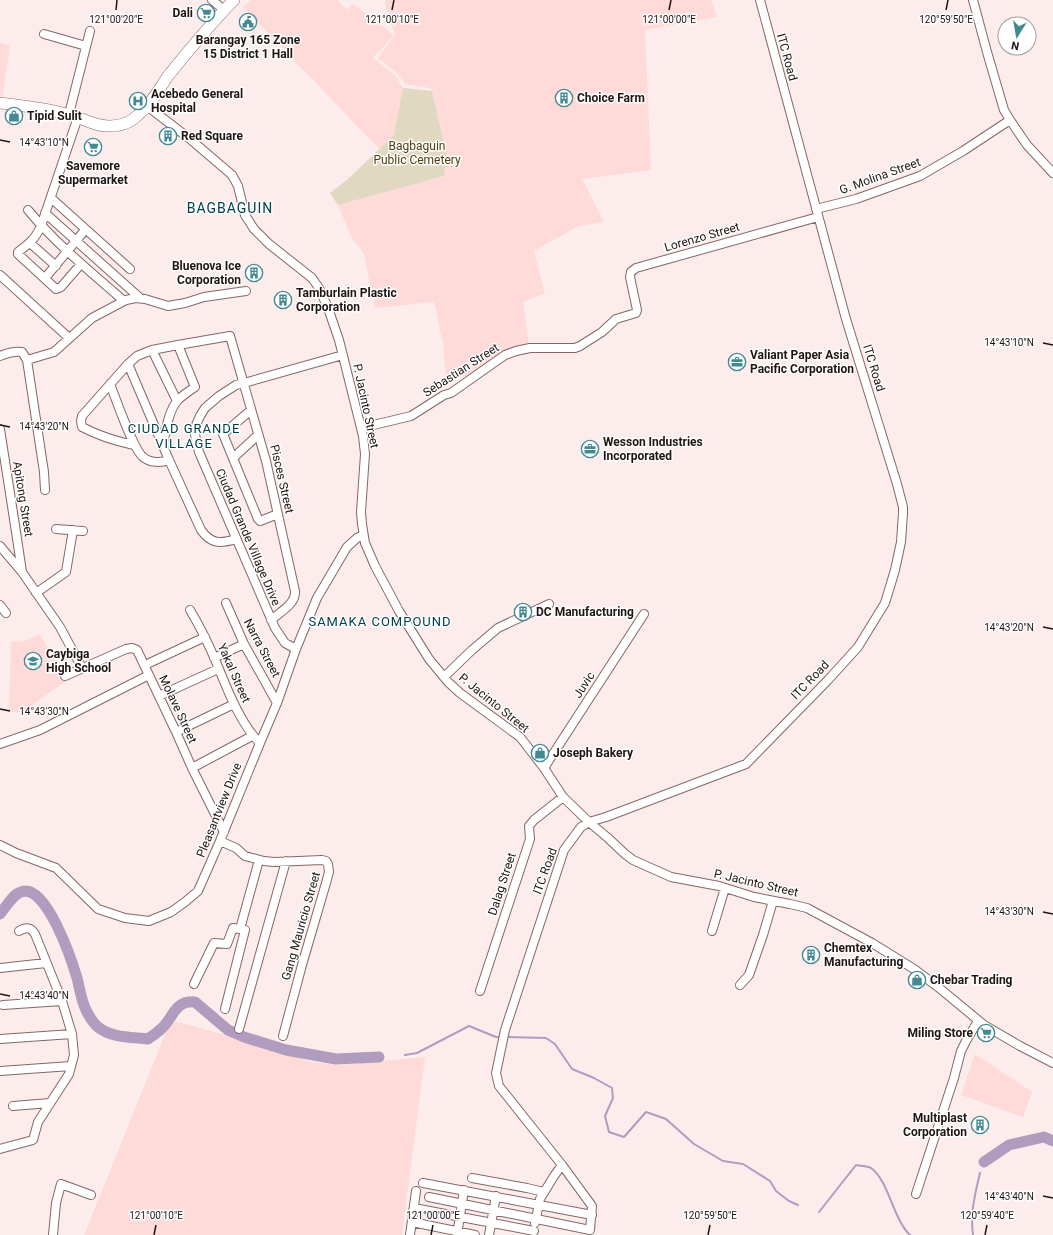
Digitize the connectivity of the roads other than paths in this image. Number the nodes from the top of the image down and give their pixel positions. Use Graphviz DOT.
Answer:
graph roads {
  1 [pos="212,0"];
  2 [pos="234,0"];
  3 [pos="760,0"];
  4 [pos="973,0"];
  5 [pos="224,10"];
  6 [pos="90,31"];
  7 [pos="44,34"];
  8 [pos="86,46"];
  9 [pos="0,104"];
  10 [pos="146,106"];
  11 [pos="73,116"];
  12 [pos="1010,120"];
  13 [pos="1053,173"];
  14 [pos="50,198"];
  15 [pos="28,210"];
  16 [pos="45,213"];
  17 [pos="817,213"];
  18 [pos="41,226"];
  19 [pos="85,230"];
  20 [pos="76,241"];
  21 [pos="30,243"];
  22 [pos="68,251"];
  23 [pos="81,264"];
  24 [pos="56,266"];
  25 [pos="130,269"];
  26 [pos="0,275"];
  27 [pos="45,278"];
  28 [pos="246,291"];
  29 [pos="140,298"];
  30 [pos="124,301"];
  31 [pos="637,310"];
  32 [pos="70,338"];
  33 [pos="178,345"];
  34 [pos="152,350"];
  35 [pos="343,355"];
  36 [pos="0,356"];
  37 [pos="26,360"];
  38 [pos="128,364"];
  39 [pos="244,383"];
  40 [pos="110,384"];
  41 [pos="177,401"];
  42 [pos="251,410"];
  43 [pos="361,428"];
  44 [pos="0,429"];
  45 [pos="258,435"];
  46 [pos="134,445"];
  47 [pos="163,445"];
  48 [pos="233,458"];
  49 [pos="169,460"];
  50 [pos="45,490"];
  51 [pos="278,514"];
  52 [pos="56,529"];
  53 [pos="73,530"];
  54 [pos="83,531"];
  55 [pos="363,535"];
  56 [pos="236,539"];
  57 [pos="0,546"];
  58 [pos="22,572"];
  59 [pos="36,593"];
  60 [pos="226,604"];
  61 [pos="549,604"];
  62 [pos="0,605"];
  63 [pos="190,610"];
  64 [pos="6,612"];
  65 [pos="644,614"];
  66 [pos="271,620"];
  67 [pos="205,637"];
  68 [pos="244,644"];
  69 [pos="296,649"];
  70 [pos="214,658"];
  71 [pos="145,665"];
  72 [pos="82,668"];
  73 [pos="218,669"];
  74 [pos="149,674"];
  75 [pos="65,676"];
  76 [pos="444,677"];
  77 [pos="159,696"];
  78 [pos="277,703"];
  79 [pos="234,704"];
  80 [pos="176,732"];
  81 [pos="252,736"];
  82 [pos="260,743"];
  83 [pos="0,744"];
  84 [pos="192,768"];
  85 [pos="544,768"];
  86 [pos="564,797"];
  87 [pos="589,822"];
  88 [pos="224,832"];
  89 [pos="220,841"];
  90 [pos="0,845"];
  91 [pos="259,860"];
  92 [pos="286,861"];
  93 [pos="725,888"];
  94 [pos="773,901"];
  95 [pos="240,929"];
  96 [pos="19,931"];
  97 [pos="712,931"];
  98 [pos="46,963"];
  99 [pos="0,968"];
  100 [pos="194,984"];
  101 [pos="740,985"];
  102 [pos="480,991"];
  103 [pos="62,1001"];
  104 [pos="3,1005"];
  105 [pos="225,1009"];
  106 [pos="978,1021"];
  107 [pos="239,1029"];
  108 [pos="72,1034"];
  109 [pos="283,1036"];
  110 [pos="0,1039"];
  111 [pos="1053,1063"];
  112 [pos="71,1066"];
  113 [pos="0,1071"];
  114 [pos="50,1103"];
  115 [pos="13,1106"];
  116 [pos="0,1149"];
  117 [pos="562,1165"];
  118 [pos="472,1178"];
  119 [pos="423,1183"];
  120 [pos="464,1190"];
  121 [pos="416,1191"];
  122 [pos="544,1192"];
  123 [pos="916,1194"];
  124 [pos="91,1195"];
  125 [pos="496,1196"];
  126 [pos="430,1197"];
  127 [pos="462,1204"];
  128 [pos="539,1205"];
  129 [pos="414,1208"];
  130 [pos="493,1210"];
  131 [pos="592,1215"];
  132 [pos="460,1217"];
  133 [pos="536,1219"];
  134 [pos="412,1222"];
  135 [pos="491,1223"];
  136 [pos="457,1233"];
  137 [pos="533,1233"];
  138 [pos="53,1235"];
  139 [pos="410,1235"];
  140 [pos="475,1235"];
  141 [pos="489,1235"];
  1 -- 5 [label="street"];
  2 -- 5 [label="main road"];
  3 -- 17 [label="street, ITC Road"];
  4 -- 12 [label="street"];
  5 -- 10 [label="main road"];
  6 -- 8 [label="street"];
  7 -- 8 [label="street"];
  8 -- 11 [label="street"];
  9 -- 11 [label="main road"];
  10 -- 11 [label="main road"];
  10 -- 35 [label="street, P. Jacinto Street"];
  11 -- 14 [label="street"];
  12 -- 13 [label="street"];
  12 -- 17 [label="street, G. Molina Street"];
  14 -- 16 [label="street"];
  14 -- 19 [label="street"];
  15 -- 18 [label="street"];
  16 -- 18 [label="street"];
  16 -- 20 [label="street"];
  17 -- 31 [label="street, Lorenzo Street"];
  17 -- 87 [label="street, ITC Road"];
  18 -- 21 [label="street"];
  18 -- 22 [label="street"];
  19 -- 20 [label="street"];
  19 -- 25 [label="street"];
  20 -- 22 [label="street"];
  20 -- 29 [label="street"];
  21 -- 24 [label="street"];
  21 -- 27 [label="street"];
  22 -- 23 [label="street"];
  22 -- 24 [label="street"];
  23 -- 27 [label="street"];
  23 -- 30 [label="street"];
  24 -- 27 [label="street"];
  26 -- 32 [label="street"];
  28 -- 29 [label="street"];
  29 -- 30 [label="street"];
  30 -- 32 [label="street"];
  31 -- 43 [label="street, Sebastian Street"];
  32 -- 37 [label="street"];
  33 -- 34 [label="street"];
  33 -- 39 [label="street, Pisces Street"];
  33 -- 41 [label="street"];
  34 -- 38 [label="street"];
  34 -- 41 [label="street"];
  35 -- 39 [label="street, Ciudad Grande Village Drive"];
  35 -- 43 [label="street, P. Jacinto Street"];
  36 -- 37 [label="street"];
  37 -- 50 [label="street"];
  38 -- 40 [label="street"];
  38 -- 47 [label="street"];
  39 -- 42 [label="street, Pisces Street"];
  39 -- 56 [label="street, Ciudad Grande Village Drive"];
  40 -- 46 [label="street"];
  40 -- 46 [label="street"];
  41 -- 47 [label="street"];
  42 -- 45 [label="street, Pisces Street"];
  42 -- 48 [label="street"];
  43 -- 55 [label="street, P. Jacinto Street"];
  44 -- 58 [label="street, Apitong Street"];
  45 -- 48 [label="street"];
  45 -- 51 [label="street, Pisces Street"];
  46 -- 49 [label="street"];
  47 -- 49 [label="street"];
  48 -- 51 [label="street"];
  49 -- 56 [label="street"];
  51 -- 66 [label="street, Pisces Street"];
  52 -- 53 [label="street"];
  53 -- 54 [label="street"];
  53 -- 59 [label="street"];
  55 -- 69 [label="street, Pleasantview Drive"];
  55 -- 76 [label="street, P. Jacinto Street"];
  56 -- 66 [label="street, Ciudad Grande Village Drive"];
  57 -- 58 [label="street"];
  58 -- 59 [label="street"];
  59 -- 72 [label="street"];
  60 -- 68 [label="street, Narra Street"];
  61 -- 76 [label="street"];
  62 -- 64 [label="street"];
  63 -- 67 [label="street, Yakal Street"];
  65 -- 85 [label="street, Juvic"];
  66 -- 69 [label="street, Ciudad Grande Village Drive"];
  67 -- 70 [label="street, Yakal Street"];
  67 -- 71 [label="street"];
  68 -- 70 [label="street"];
  68 -- 78 [label="street, Narra Street"];
  69 -- 78 [label="street, Pleasantview Drive"];
  70 -- 73 [label="street, Yakal Street"];
  71 -- 72 [label="street, Molave Street"];
  71 -- 74 [label="street, Molave Street"];
  72 -- 75 [label="street, Molave Street"];
  73 -- 77 [label="street"];
  73 -- 79 [label="street, Yakal Street"];
  74 -- 77 [label="street, Molave Street"];
  74 -- 83 [label="street"];
  76 -- 85 [label="street, P. Jacinto Street"];
  77 -- 80 [label="street, Molave Street"];
  78 -- 82 [label="street, Pleasantview Drive"];
  79 -- 80 [label="street"];
  79 -- 81 [label="street, Yakal Street"];
  80 -- 84 [label="street, Molave Street"];
  81 -- 82 [label="street, Yakal Street"];
  81 -- 84 [label="street"];
  82 -- 88 [label="street, Pleasantview Drive"];
  84 -- 88 [label="street, Molave Street"];
  85 -- 86 [label="street, P. Jacinto Street"];
  86 -- 87 [label="street, P. Jacinto Street"];
  86 -- 102 [label="street, Dalag Street"];
  87 -- 93 [label="street, P. Jacinto Street"];
  87 -- 117 [label="street, ITC Road"];
  88 -- 89 [label="street, Pleasantview Drive"];
  89 -- 90 [label="street, Pleasantview Drive"];
  89 -- 91 [label="street, Gang Mauricio Street"];
  91 -- 92 [label="street, Gang Mauricio Street"];
  91 -- 95 [label="street"];
  92 -- 107 [label="street"];
  92 -- 109 [label="street, Gang Mauricio Street"];
  93 -- 94 [label="street, P. Jacinto Street"];
  93 -- 97 [label="street"];
  94 -- 101 [label="street"];
  94 -- 106 [label="street, P. Jacinto Street"];
  95 -- 100 [label="street"];
  95 -- 105 [label="street"];
  96 -- 98 [label="street"];
  98 -- 99 [label="street"];
  98 -- 103 [label="street"];
  103 -- 104 [label="street"];
  103 -- 108 [label="street"];
  106 -- 111 [label="street, P. Jacinto Street"];
  106 -- 123 [label="street"];
  108 -- 110 [label="street"];
  108 -- 112 [label="street"];
  112 -- 113 [label="street"];
  112 -- 114 [label="street"];
  114 -- 115 [label="street"];
  114 -- 116 [label="street"];
  117 -- 122 [label="street"];
  117 -- 131 [label="street, ITC Road"];
  118 -- 122 [label="street"];
  119 -- 120 [label="street"];
  120 -- 125 [label="street"];
  120 -- 127 [label="street"];
  121 -- 129 [label="street"];
  122 -- 128 [label="street"];
  124 -- 138 [label="street"];
  125 -- 128 [label="street"];
  125 -- 130 [label="street"];
  126 -- 127 [label="street"];
  127 -- 130 [label="street"];
  127 -- 132 [label="street"];
  128 -- 131 [label="street"];
  128 -- 133 [label="street"];
  129 -- 132 [label="street"];
  129 -- 134 [label="street"];
  130 -- 133 [label="street"];
  130 -- 135 [label="street"];
  131 -- 133 [label="street, ITC Road"];
  132 -- 135 [label="street"];
  132 -- 136 [label="street"];
  133 -- 137 [label="street"];
  134 -- 136 [label="street"];
  134 -- 139 [label="street"];
  135 -- 137 [label="street"];
  135 -- 141 [label="street"];
  136 -- 140 [label="street"];
}
